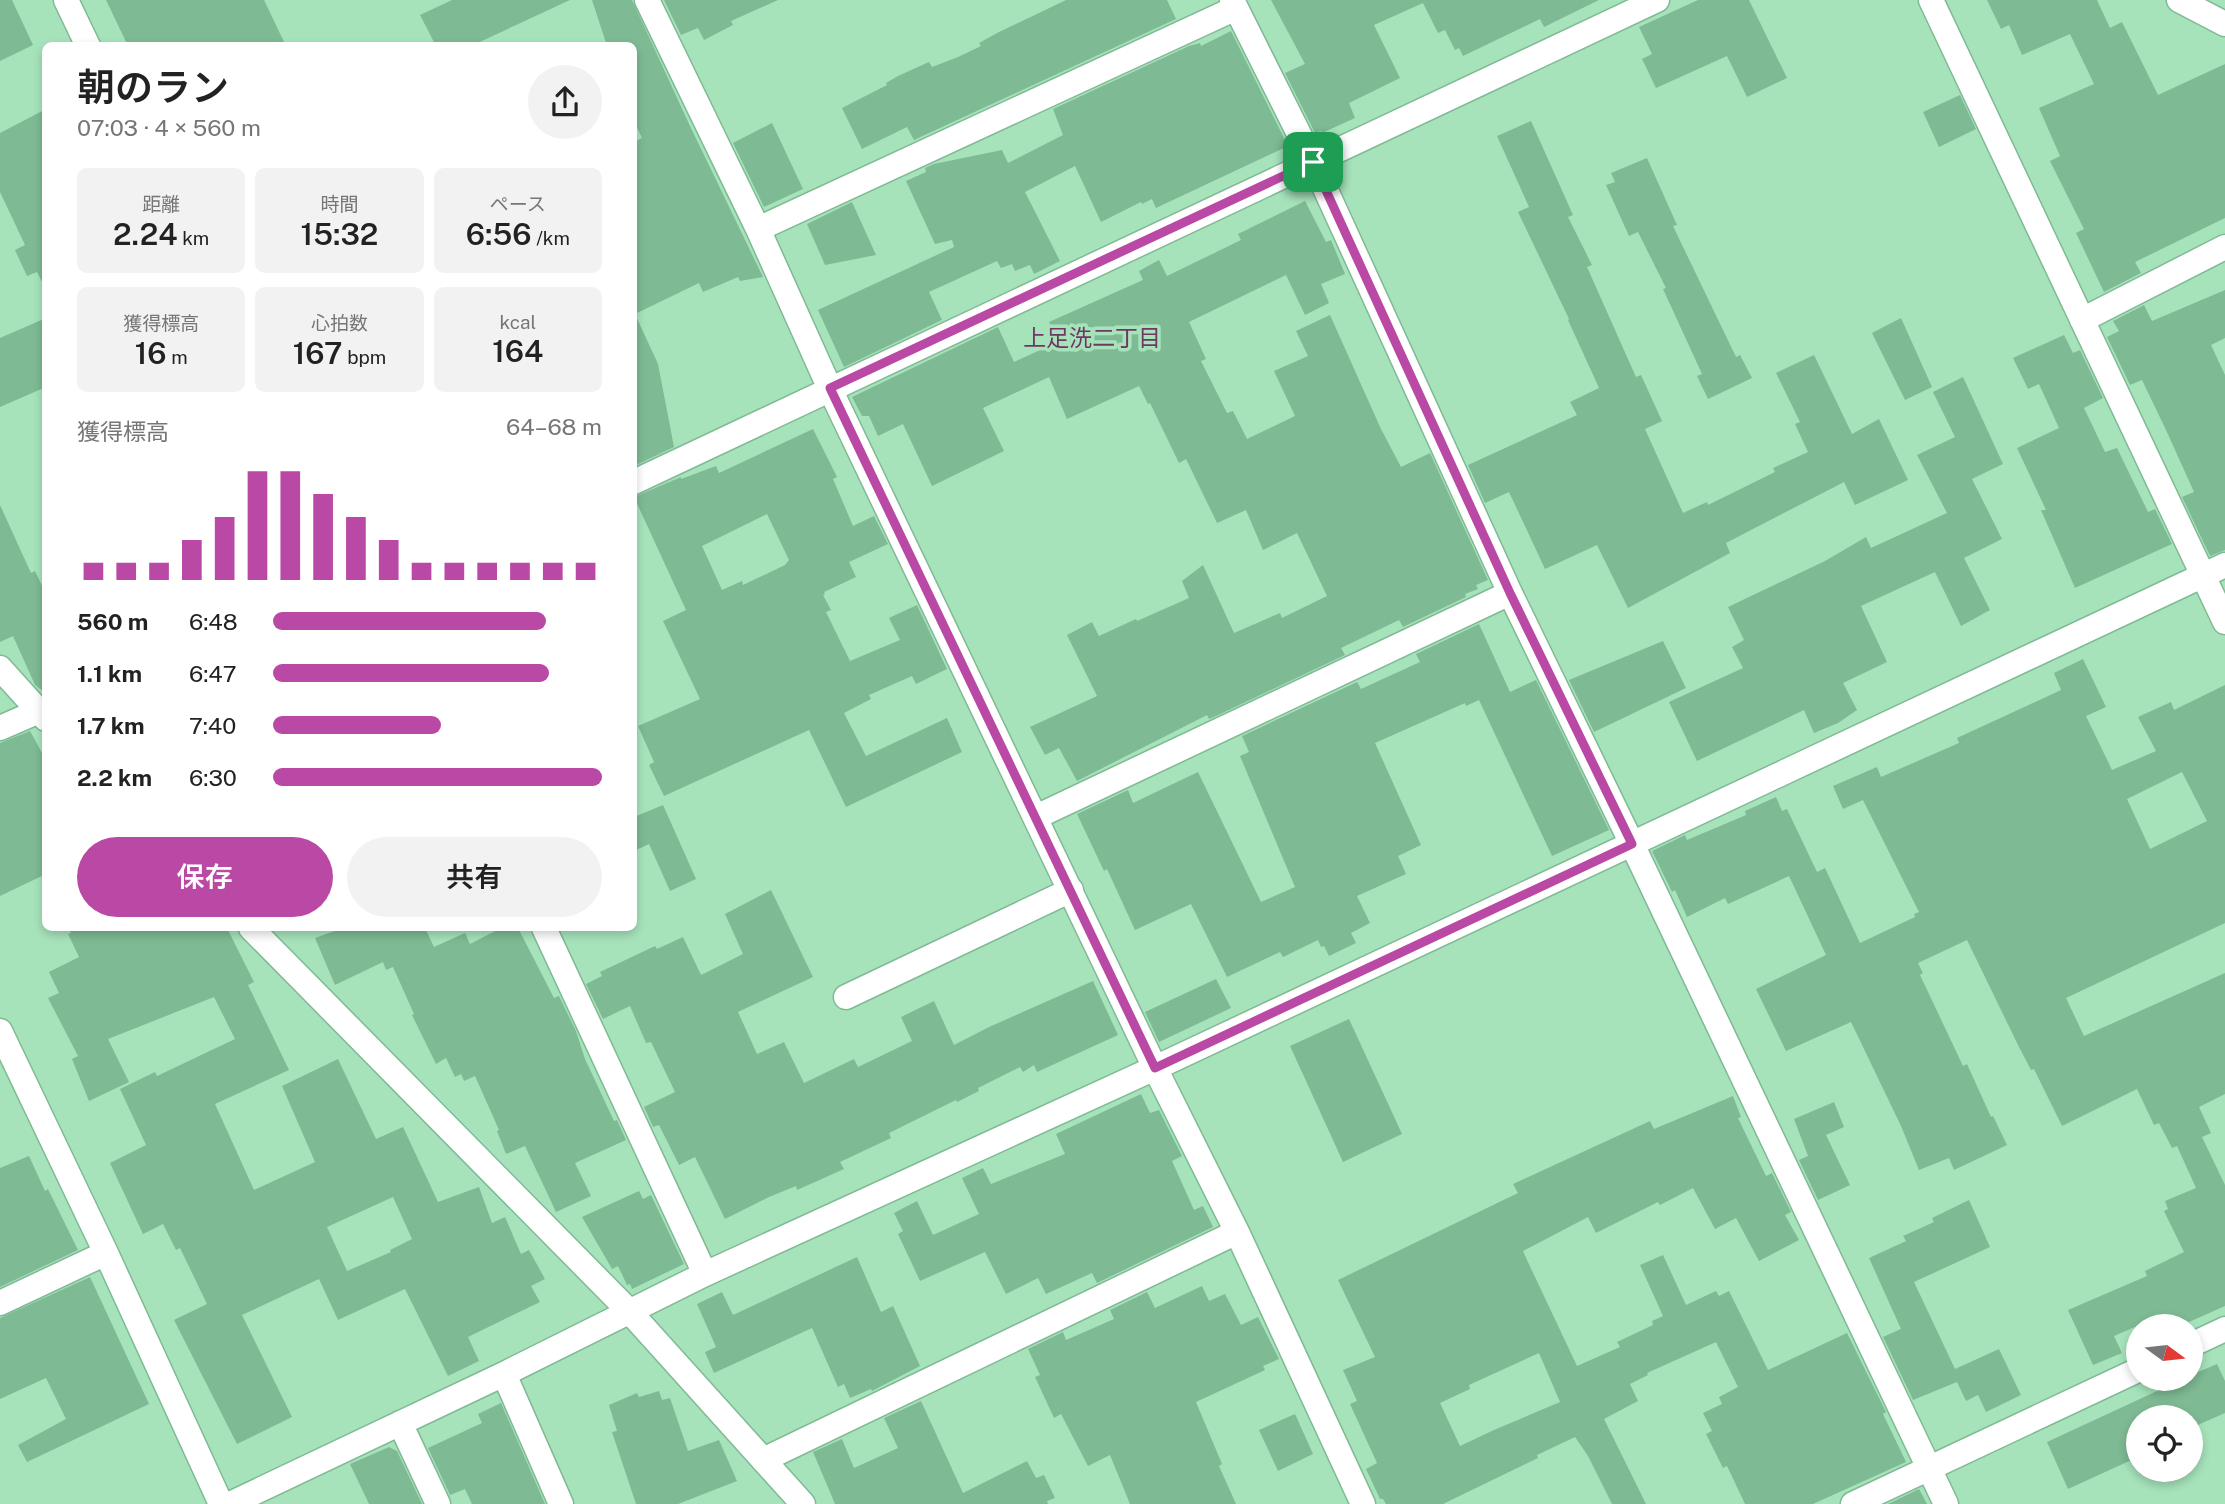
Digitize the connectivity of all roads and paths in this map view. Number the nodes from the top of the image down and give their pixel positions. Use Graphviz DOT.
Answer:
graph roads {
  1 [pos="66,0"];
  2 [pos="647,0"];
  3 [pos="1657,0"];
  4 [pos="1931,0"];
  5 [pos="2179,0"];
  6 [pos="1234,4"];
  7 [pos="2225,24"];
  8 [pos="86,42"];
  9 [pos="1313,162"];
  10 [pos="758,229"];
  11 [pos="2225,247"];
  12 [pos="2082,320"];
  13 [pos="830,388"];
  14 [pos="637,481"];
  15 [pos="2214,570"];
  16 [pos="1510,593"];
  17 [pos="2225,622"];
  18 [pos="0,668"];
  19 [pos="42,712"];
  20 [pos="42,713"];
  21 [pos="0,728"];
  22 [pos="1036,817"];
  23 [pos="1632,844"];
  24 [pos="1071,890"];
  25 [pos="254,931"];
  26 [pos="545,931"];
  27 [pos="846,997"];
  28 [pos="0,1031"];
  29 [pos="1155,1068"];
  30 [pos="1237,1232"];
  31 [pos="106,1253"];
  32 [pos="705,1274"];
  33 [pos="0,1303"];
  34 [pos="630,1312"];
  35 [pos="2225,1329"];
  36 [pos="2203,1339"];
  37 [pos="503,1374"];
  38 [pos="2126,1376"];
  39 [pos="400,1423"];
  40 [pos="763,1460"];
  41 [pos="1929,1469"];
  42 [pos="221,1504"];
  43 [pos="230,1504"];
  44 [pos="438,1504"];
  45 [pos="561,1504"];
  46 [pos="803,1504"];
  47 [pos="1363,1504"];
  48 [pos="1853,1504"];
  49 [pos="1946,1504"];
  1 -- 8 [label="street"];
  2 -- 10 [label="street"];
  3 -- 9 [label="street"];
  4 -- 12 [label="street"];
  5 -- 7 [label="street"];
  6 -- 9 [label="street"];
  6 -- 10 [label="street"];
  9 -- 13 [label="street"];
  9 -- 16 [label="street"];
  10 -- 13 [label="street"];
  11 -- 12 [label="street"];
  12 -- 15 [label="street"];
  13 -- 14 [label="street"];
  13 -- 22 [label="street"];
  15 -- 17 [label="street"];
  15 -- 23 [label="street"];
  16 -- 22 [label="street"];
  16 -- 23 [label="street"];
  18 -- 19 [label="street"];
  20 -- 21 [label="street"];
  22 -- 24 [label="street"];
  23 -- 29 [label="street"];
  23 -- 41 [label="street"];
  24 -- 27 [label="street"];
  24 -- 29 [label="street"];
  25 -- 34 [label="street"];
  26 -- 32 [label="street"];
  28 -- 31 [label="street"];
  29 -- 30 [label="street"];
  29 -- 32 [label="street"];
  30 -- 40 [label="street"];
  30 -- 47 [label="street"];
  31 -- 33 [label="street"];
  31 -- 42 [label="street"];
  32 -- 34 [label="street"];
  34 -- 37 [label="street"];
  34 -- 40 [label="street"];
  35 -- 36 [label="street"];
  37 -- 39 [label="street"];
  37 -- 45 [label="street"];
  38 -- 41 [label="street"];
  39 -- 43 [label="street"];
  39 -- 44 [label="street"];
  40 -- 46 [label="street"];
  41 -- 48 [label="street"];
  41 -- 49 [label="street"];
}
